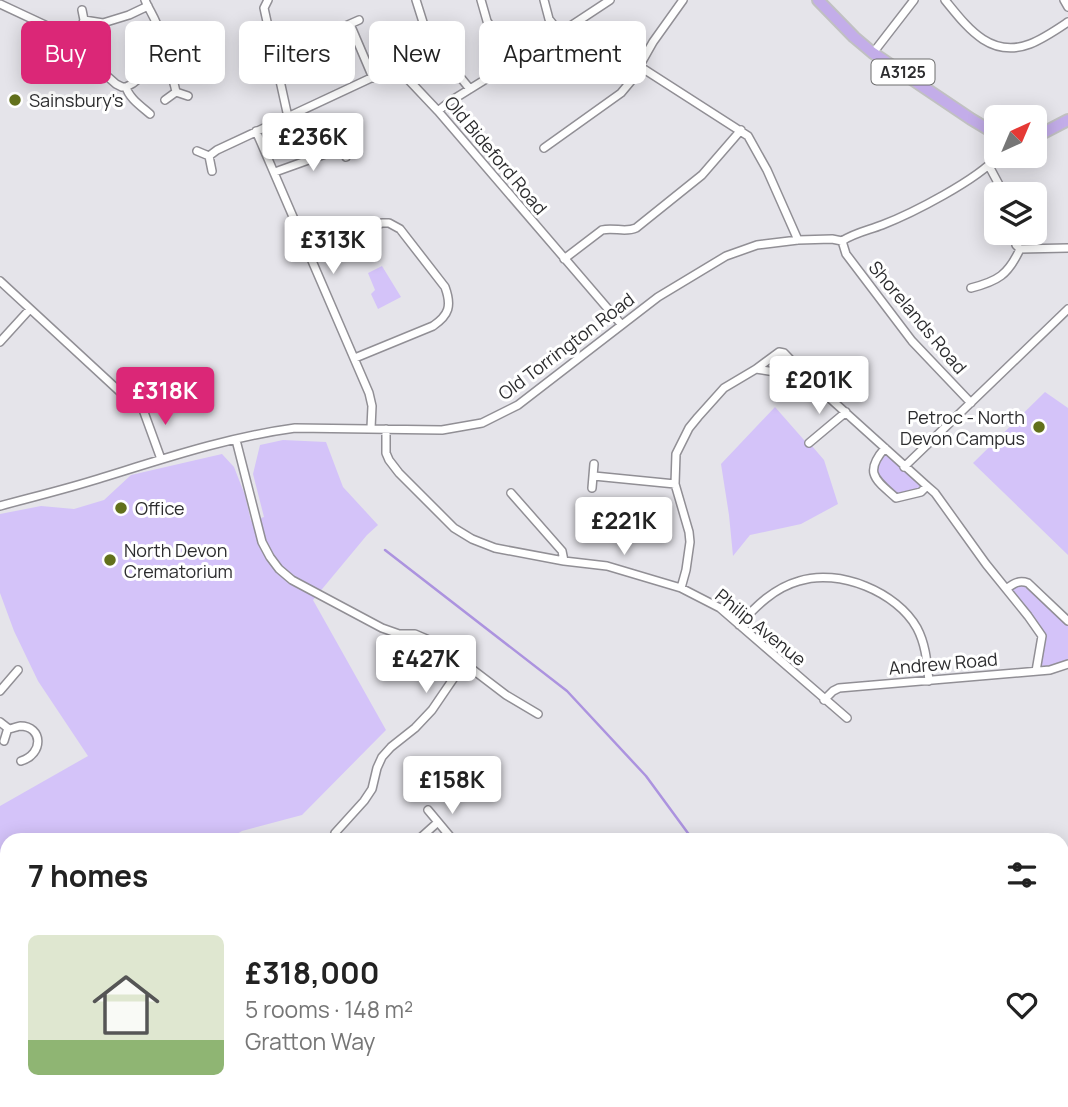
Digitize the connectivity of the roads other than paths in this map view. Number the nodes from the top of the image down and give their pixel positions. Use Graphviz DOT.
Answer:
graph roads {
  1 [pos="268,0"];
  2 [pos="416,0"];
  3 [pos="481,0"];
  4 [pos="544,0"];
  5 [pos="610,0"];
  6 [pos="683,0"];
  7 [pos="818,0"];
  8 [pos="915,0"];
  9 [pos="945,0"];
  10 [pos="1064,0"];
  11 [pos="146,3"];
  12 [pos="0,4"];
  13 [pos="263,4"];
  14 [pos="1068,7"];
  15 [pos="82,10"];
  16 [pos="85,20"];
  17 [pos="359,20"];
  18 [pos="155,21"];
  19 [pos="487,21"];
  20 [pos="551,21"];
  21 [pos="578,21"];
  22 [pos="355,22"];
  23 [pos="1068,22"];
  24 [pos="355,36"];
  25 [pos="873,53"];
  26 [pos="646,56"];
  27 [pos="369,69"];
  28 [pos="646,70"];
  29 [pos="369,80"];
  30 [pos="131,84"];
  31 [pos="175,84"];
  32 [pos="412,84"];
  33 [pos="479,84"];
  34 [pos="628,84"];
  35 [pos="126,87"];
  36 [pos="470,89"];
  37 [pos="176,92"];
  38 [pos="188,96"];
  39 [pos="165,100"];
  40 [pos="438,111"];
  41 [pos="150,114"];
  42 [pos="288,117"];
  43 [pos="1068,120"];
  44 [pos="984,127"];
  45 [pos="256,131"];
  46 [pos="741,131"];
  47 [pos="1047,131"];
  48 [pos="338,138"];
  49 [pos="342,148"];
  50 [pos="544,148"];
  51 [pos="197,151"];
  52 [pos="209,156"];
  53 [pos="346,157"];
  54 [pos="986,168"];
  55 [pos="212,171"];
  56 [pos="275,172"];
  57 [pos="798,240"];
  58 [pos="842,241"];
  59 [pos="1016,245"];
  60 [pos="1068,248"];
  61 [pos="1020,249"];
  62 [pos="307,252"];
  63 [pos="564,260"];
  64 [pos="0,282"];
  65 [pos="971,288"];
  66 [pos="30,309"];
  67 [pos="1068,309"];
  68 [pos="621,324"];
  69 [pos="0,342"];
  70 [pos="355,358"];
  71 [pos="756,369"];
  72 [pos="814,384"];
  73 [pos="159,394"];
  74 [pos="971,403"];
  75 [pos="141,404"];
  76 [pos="846,412"];
  77 [pos="372,428"];
  78 [pos="386,429"];
  79 [pos="236,440"];
  80 [pos="809,443"];
  81 [pos="885,448"];
  82 [pos="161,459"];
  83 [pos="594,464"];
  84 [pos="904,467"];
  85 [pos="594,476"];
  86 [pos="675,484"];
  87 [pos="927,486"];
  88 [pos="593,488"];
  89 [pos="510,494"];
  90 [pos="0,506"];
  91 [pos="564,561"];
  92 [pos="681,588"];
  93 [pos="1006,589"];
  94 [pos="1068,621"];
  95 [pos="739,625"];
  96 [pos="464,663"];
  97 [pos="1068,664"];
  98 [pos="18,670"];
  99 [pos="1036,671"];
  100 [pos="929,681"];
  101 [pos="0,691"];
  102 [pos="824,700"];
  103 [pos="538,714"];
  104 [pos="847,718"];
  105 [pos="0,722"];
  106 [pos="8,728"];
  107 [pos="4,741"];
  108 [pos="21,761"];
  109 [pos="428,810"];
  110 [pos="438,822"];
  111 [pos="337,833"];
  112 [pos="426,833"];
  113 [pos="447,833"];
  1 -- 13 [label="street"];
  2 -- 36 [label="street"];
  3 -- 19 [label="street"];
  4 -- 20 [label="street"];
  5 -- 21 [label="street"];
  6 -- 26 [label="street"];
  7 -- 25 [label="main road, A3125"];
  8 -- 25 [label="street"];
  9 -- 23 [label="street"];
  10 -- 14 [label="street"];
  11 -- 16 [label="street"];
  11 -- 18 [label="street"];
  12 -- 35 [label="street"];
  13 -- 42 [label="street"];
  15 -- 16 [label="street"];
  17 -- 22 [label="street"];
  24 -- 27 [label="street"];
  25 -- 44 [label="main road, A3125"];
  28 -- 46 [label="street"];
  29 -- 42 [label="street, Old Bideford Road"];
  30 -- 35 [label="street"];
  31 -- 37 [label="street"];
  32 -- 40 [label="street, Old Bideford Road"];
  33 -- 36 [label="street"];
  34 -- 50 [label="street"];
  35 -- 41 [label="street"];
  36 -- 40 [label="street"];
  37 -- 38 [label="street"];
  37 -- 39 [label="street"];
  40 -- 63 [label="street, Old Bideford Road"];
  42 -- 45 [label="street, Old Bideford Road"];
  43 -- 47 [label="main road"];
  45 -- 52 [label="street, Old Bideford Road"];
  45 -- 56 [label="street"];
  46 -- 57 [label="street"];
  46 -- 63 [label="street"];
  48 -- 49 [label="street"];
  49 -- 53 [label="street"];
  49 -- 56 [label="street"];
  51 -- 52 [label="street"];
  52 -- 55 [label="street"];
  54 -- 58 [label="street, Old Torrington Road"];
  56 -- 62 [label="street"];
  57 -- 58 [label="street, Old Torrington Road"];
  57 -- 68 [label="street, Old Torrington Road"];
  58 -- 74 [label="street, Shorelands Road"];
  59 -- 61 [label="street"];
  60 -- 61 [label="street"];
  61 -- 65 [label="street"];
  62 -- 70 [label="street"];
  62 -- 70 [label="street"];
  63 -- 68 [label="street, Old Bideford Road"];
  64 -- 66 [label="street"];
  66 -- 69 [label="street"];
  66 -- 75 [label="street"];
  67 -- 74 [label="street"];
  68 -- 78 [label="street, Old Torrington Road"];
  70 -- 77 [label="street"];
  71 -- 72 [label="street"];
  71 -- 72 [label="street"];
  71 -- 86 [label="street"];
  72 -- 76 [label="street"];
  73 -- 75 [label="street"];
  74 -- 84 [label="street"];
  75 -- 82 [label="street"];
  76 -- 80 [label="street"];
  76 -- 81 [label="street"];
  77 -- 78 [label="street, Old Torrington Road"];
  77 -- 79 [label="street, Old Torrington Road"];
  78 -- 91 [label="street, Philip Avenue"];
  79 -- 82 [label="street, Old Torrington Road"];
  79 -- 96 [label="street"];
  81 -- 84 [label="street"];
  81 -- 87 [label="street"];
  82 -- 90 [label="street, Old Torrington Road"];
  83 -- 85 [label="street"];
  84 -- 87 [label="street"];
  85 -- 86 [label="street"];
  85 -- 88 [label="street"];
  86 -- 92 [label="street"];
  87 -- 93 [label="street"];
  89 -- 91 [label="street"];
  91 -- 92 [label="street, Philip Avenue"];
  92 -- 95 [label="street, Philip Avenue"];
  93 -- 94 [label="street"];
  93 -- 99 [label="street"];
  95 -- 100 [label="street"];
  95 -- 102 [label="street, Philip Avenue"];
  96 -- 103 [label="street"];
  96 -- 111 [label="street"];
  97 -- 99 [label="street, Andrew Road"];
  98 -- 101 [label="street"];
  99 -- 100 [label="street, Andrew Road"];
  100 -- 102 [label="street, Andrew Road"];
  102 -- 104 [label="street, Philip Avenue"];
  105 -- 106 [label="street"];
  106 -- 107 [label="street"];
  106 -- 108 [label="street"];
  109 -- 110 [label="street"];
  110 -- 112 [label="street"];
  110 -- 113 [label="street"];
}
